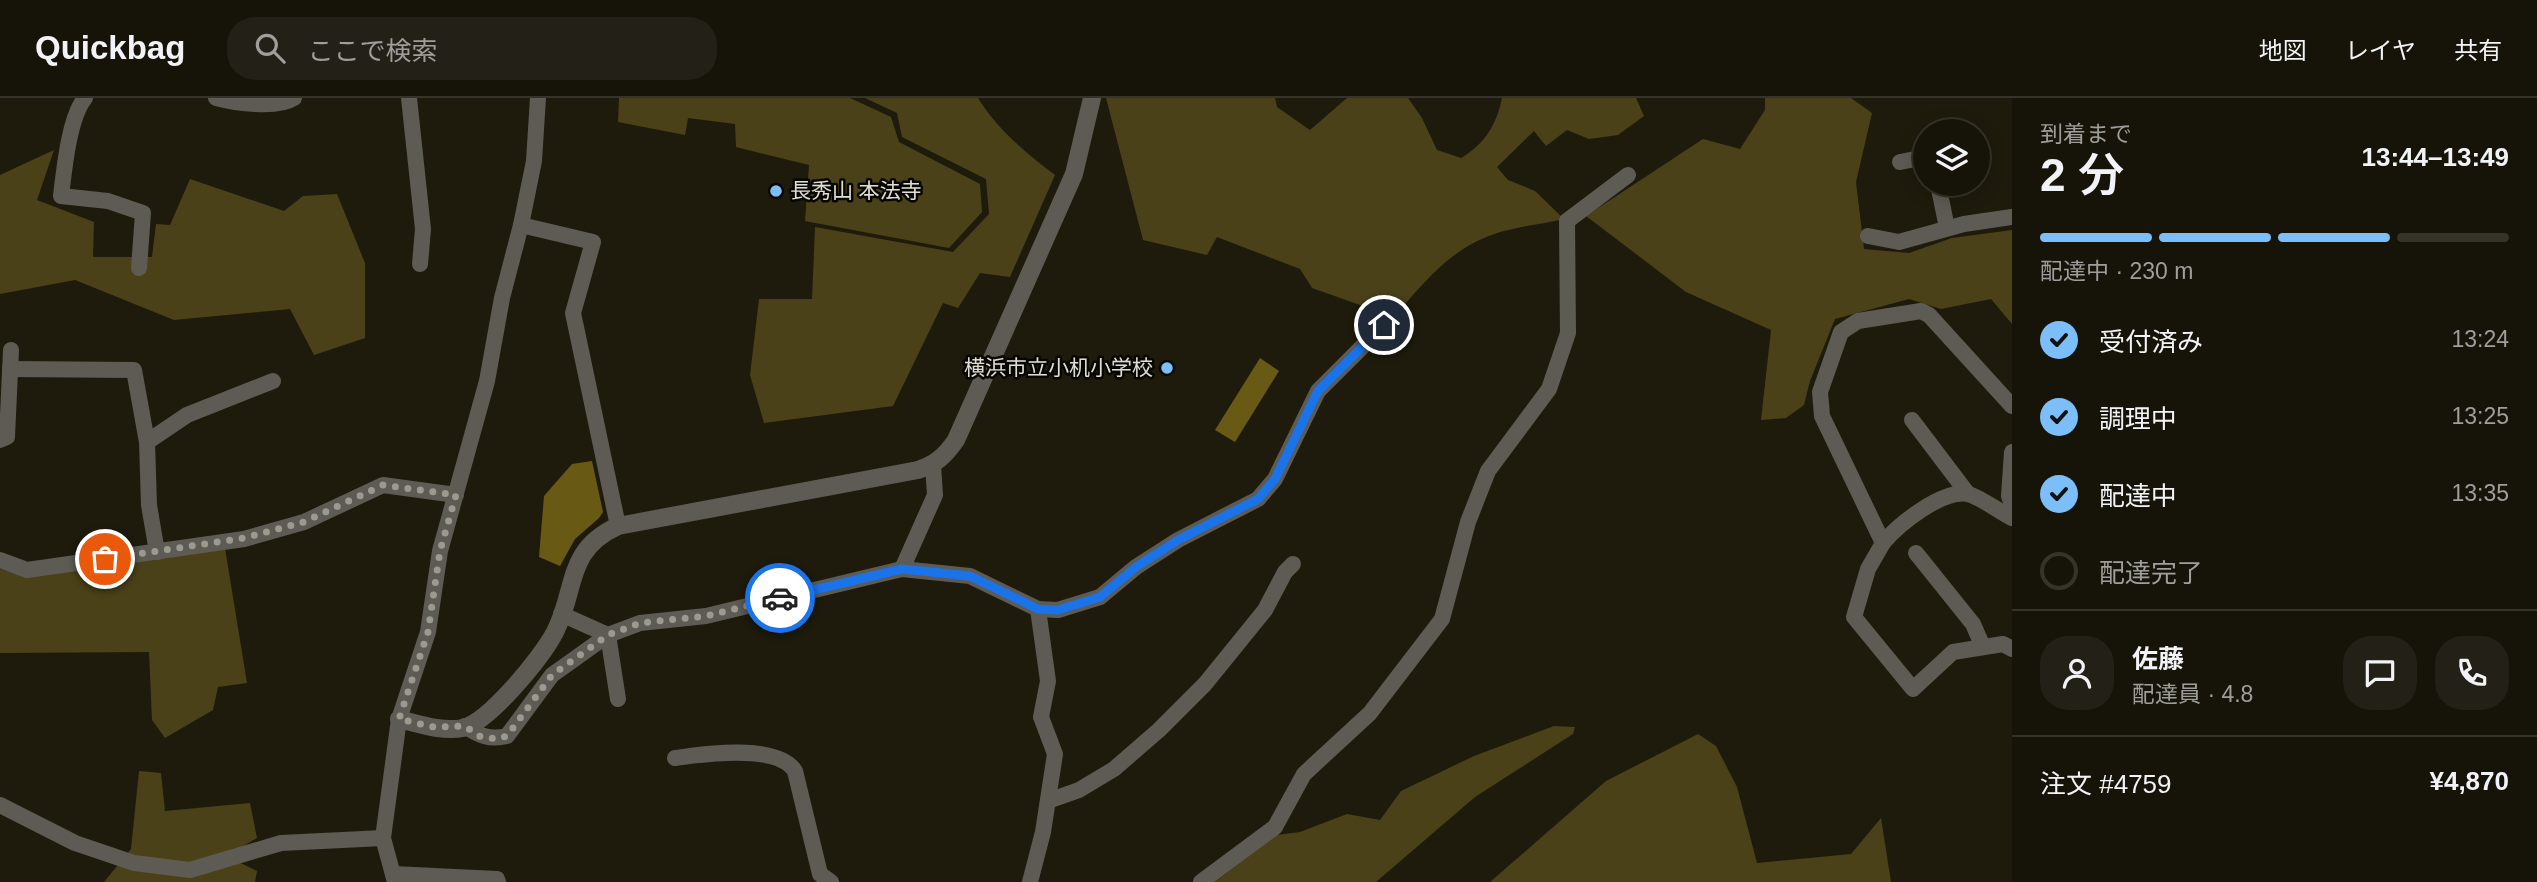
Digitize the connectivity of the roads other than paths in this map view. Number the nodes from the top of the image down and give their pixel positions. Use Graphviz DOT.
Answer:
graph roads {
  1 [pos="85,98"];
  2 [pos="216,98"];
  3 [pos="293,98"];
  4 [pos="409,98"];
  5 [pos="538,98"];
  6 [pos="1092,98"];
  7 [pos="1913,159"];
  8 [pos="1900,162"];
  9 [pos="1628,175"];
  10 [pos="1940,196"];
  11 [pos="2012,217"];
  12 [pos="522,225"];
  13 [pos="1947,228"];
  14 [pos="1868,236"];
  15 [pos="420,264"];
  16 [pos="139,268"];
  17 [pos="1403,327"];
  18 [pos="11,350"];
  19 [pos="10,369"];
  20 [pos="273,381"];
  21 [pos="2012,406"];
  22 [pos="1912,420"];
  23 [pos="0,440"];
  24 [pos="147,442"];
  25 [pos="2012,452"];
  26 [pos="933,465"];
  27 [pos="1968,494"];
  28 [pos="456,495"];
  29 [pos="2012,505"];
  30 [pos="2012,518"];
  31 [pos="618,526"];
  32 [pos="1883,543"];
  33 [pos="157,552"];
  34 [pos="1916,553"];
  35 [pos="0,560"];
  36 [pos="1293,564"];
  37 [pos="902,569"];
  38 [pos="1038,609"];
  39 [pos="561,614"];
  40 [pos="608,635"];
  41 [pos="1983,647"];
  42 [pos="2012,649"];
  43 [pos="618,699"];
  44 [pos="399,719"];
  45 [pos="465,726"];
  46 [pos="675,758"];
  47 [pos="1048,800"];
  48 [pos="0,805"];
  49 [pos="383,838"];
  50 [pos="394,878"];
  51 [pos="498,882"];
  52 [pos="831,882"];
  53 [pos="1031,882"];
  54 [pos="1201,882"];
  1 -- 16 [label="street"];
  2 -- 3 [label="street"];
  4 -- 15 [label="street"];
  5 -- 12 [label="street"];
  6 -- 26 [label="street"];
  7 -- 8 [label="street"];
  9 -- 54 [label="street"];
  10 -- 13 [label="street"];
  11 -- 13 [label="street"];
  12 -- 28 [label="street"];
  12 -- 31 [label="street"];
  13 -- 14 [label="street"];
  17 -- 38 [label="street"];
  18 -- 19 [label="street"];
  19 -- 23 [label="street"];
  19 -- 24 [label="street"];
  20 -- 24 [label="street"];
  21 -- 32 [label="street"];
  22 -- 27 [label="street"];
  24 -- 33 [label="street"];
  25 -- 29 [label="street"];
  26 -- 31 [label="street"];
  26 -- 37 [label="street"];
  27 -- 30 [label="street"];
  27 -- 32 [label="street"];
  28 -- 33 [label="street"];
  28 -- 44 [label="street"];
  31 -- 39 [label="street"];
  32 -- 41 [label="street"];
  33 -- 35 [label="street"];
  34 -- 41 [label="street"];
  36 -- 47 [label="street"];
  37 -- 38 [label="street"];
  37 -- 40 [label="street"];
  38 -- 47 [label="street"];
  39 -- 40 [label="street"];
  39 -- 45 [label="street"];
  40 -- 43 [label="street"];
  40 -- 45 [label="street"];
  41 -- 42 [label="street"];
  44 -- 45 [label="street"];
  44 -- 49 [label="street"];
  46 -- 52 [label="street"];
  47 -- 53 [label="street"];
  48 -- 49 [label="street"];
  49 -- 50 [label="street"];
  50 -- 51 [label="street"];
}
